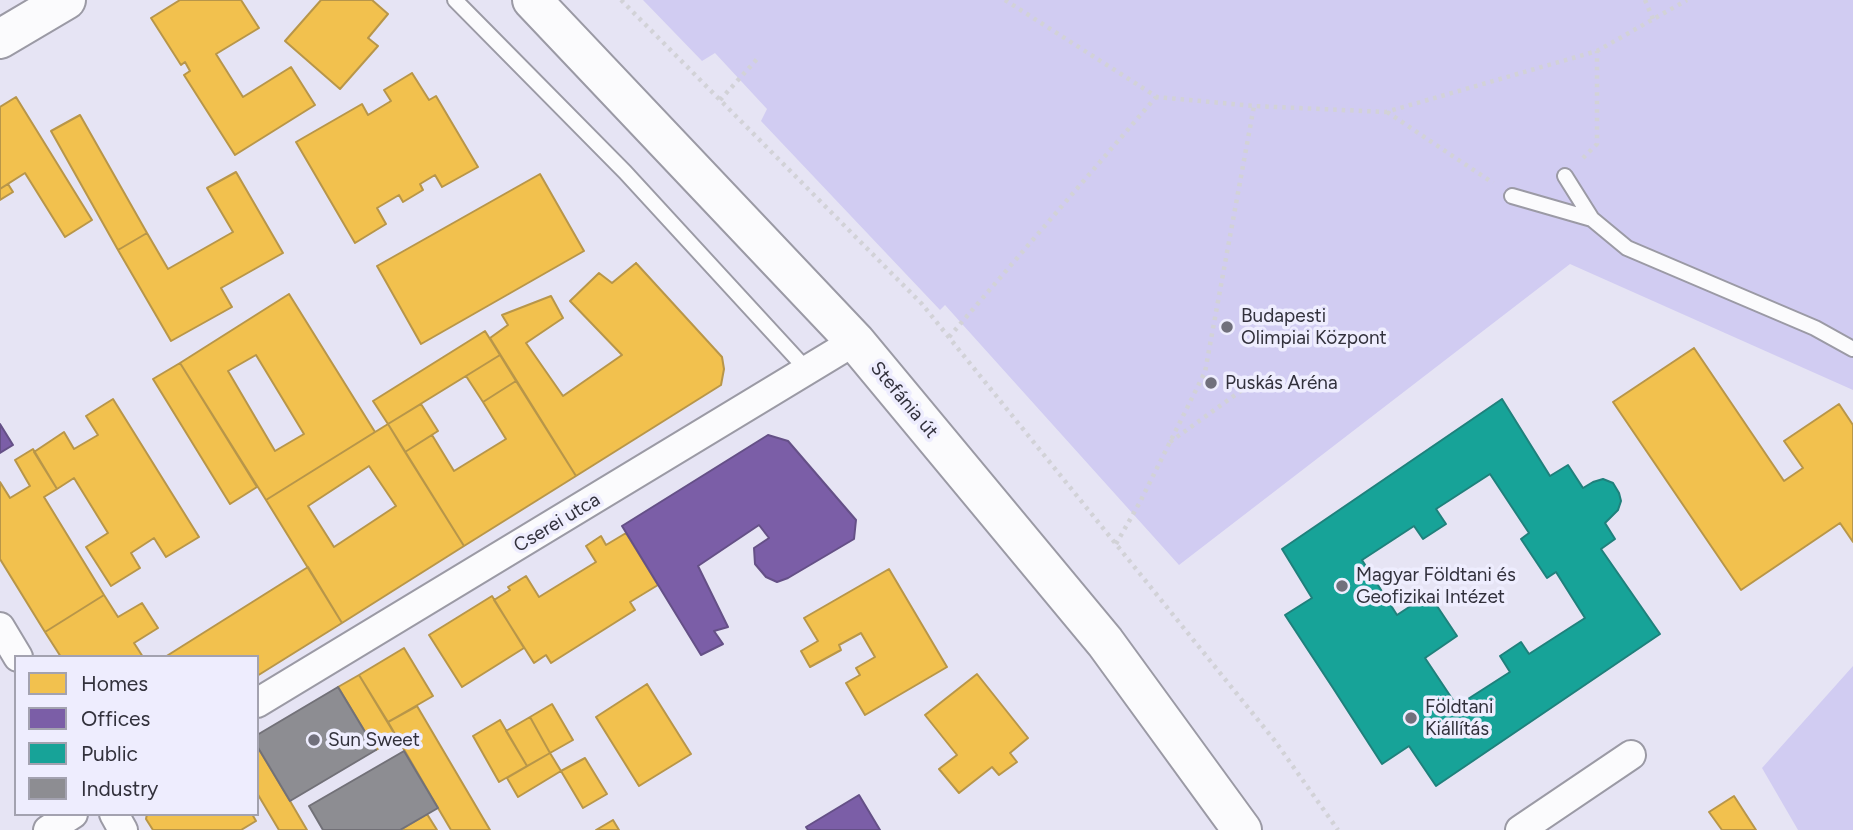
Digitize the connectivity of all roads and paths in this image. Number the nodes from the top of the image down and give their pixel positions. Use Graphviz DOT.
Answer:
graph roads {
  1 [pos="455,0"];
  2 [pos="532,0"];
  3 [pos="621,0"];
  4 [pos="1006,0"];
  5 [pos="1645,0"];
  6 [pos="1687,0"];
  7 [pos="50,6"];
  8 [pos="1653,19"];
  9 [pos="0,39"];
  10 [pos="1597,51"];
  11 [pos="758,58"];
  12 [pos="1157,97"];
  13 [pos="720,100"];
  14 [pos="1254,106"];
  15 [pos="1387,112"];
  16 [pos="1565,176"];
  17 [pos="1512,196"];
  18 [pos="1592,219"];
  19 [pos="948,337"];
  20 [pos="855,341"];
  21 [pos="1853,349"];
  22 [pos="808,371"];
  23 [pos="1249,385"];
  24 [pos="1169,442"];
  25 [pos="1115,544"];
  26 [pos="0,626"];
  27 [pos="17,655"];
  28 [pos="259,702"];
  29 [pos="1631,755"];
  30 [pos="71,816"];
  31 [pos="48,830"];
  32 [pos="1242,830"];
  33 [pos="1338,830"];
  34 [pos="1520,830"];
  1 -- 22 [label="lane"];
  2 -- 20 [label="street, Stefánia út"];
  3 -- 13 [label="path"];
  4 -- 12 [label="path"];
  5 -- 8 [label="path"];
  6 -- 8 [label="path"];
  7 -- 9 [label="street"];
  8 -- 10 [label="path"];
  10 -- 15 [label="path"];
  10 -- 16 [label="path"];
  11 -- 13 [label="path"];
  12 -- 14 [label="path"];
  12 -- 19 [label="path"];
  13 -- 19 [label="path"];
  14 -- 15 [label="path"];
  14 -- 24 [label="path"];
  15 -- 17 [label="path"];
  16 -- 18 [label="lane"];
  17 -- 18 [label="lane"];
  18 -- 21 [label="lane"];
  19 -- 25 [label="path"];
  20 -- 22 [label="street, Cserei utca"];
  20 -- 32 [label="street, Stefánia út"];
  22 -- 28 [label="street, Cserei utca"];
  23 -- 24 [label="path"];
  24 -- 25 [label="path"];
  25 -- 33 [label="path"];
  26 -- 27 [label="street"];
  29 -- 34 [label="street"];
  30 -- 31 [label="street"];
}
